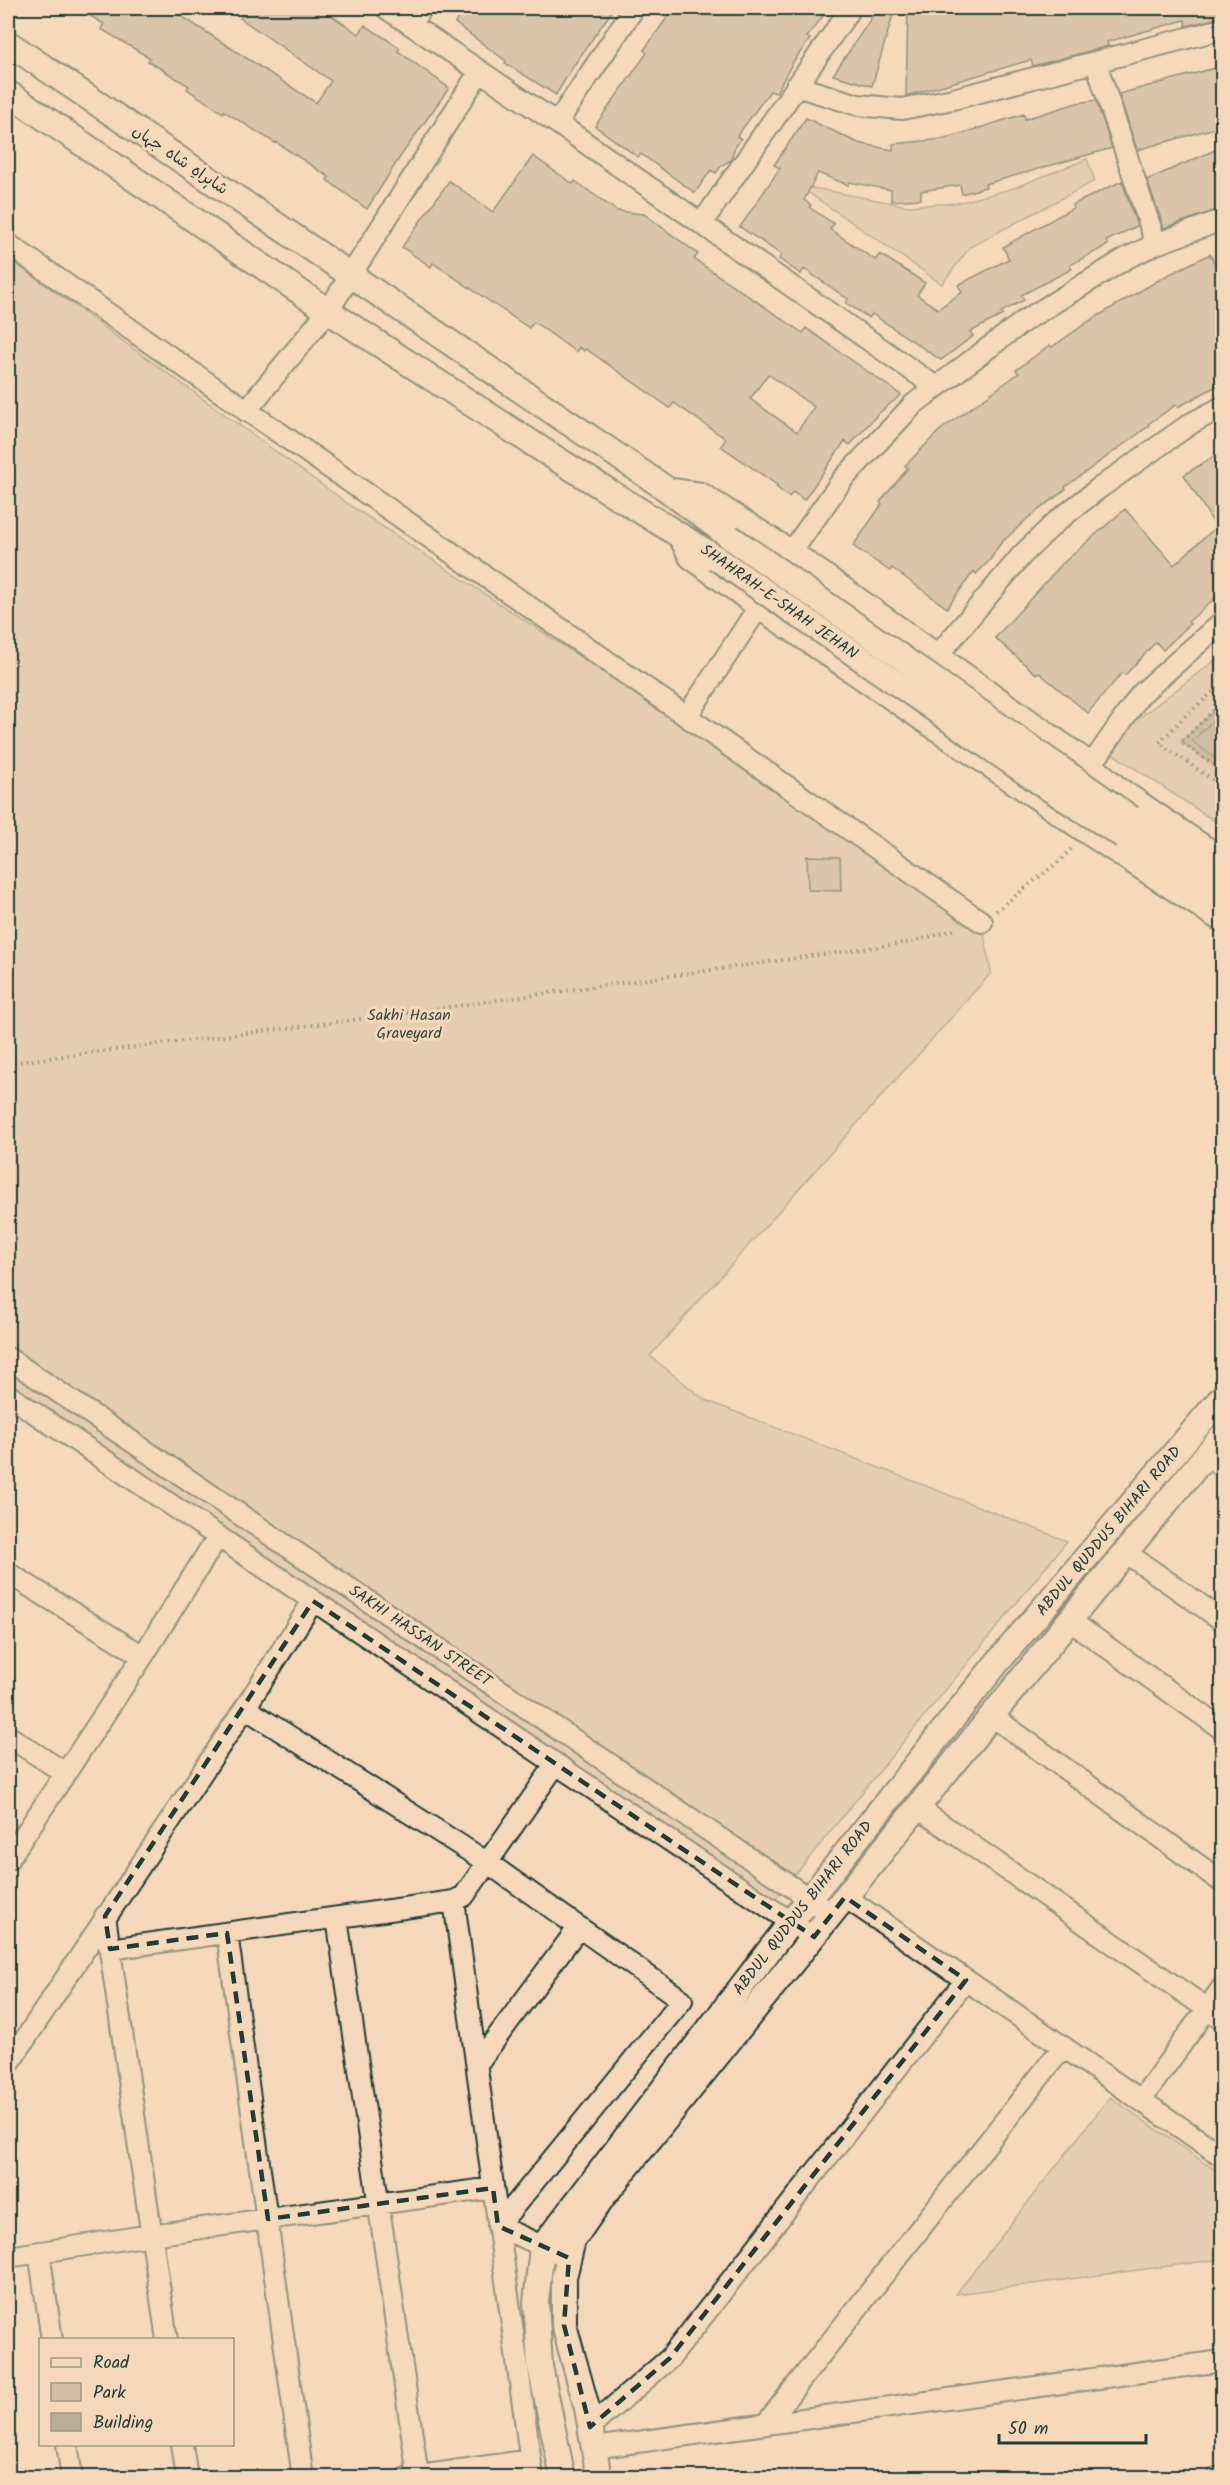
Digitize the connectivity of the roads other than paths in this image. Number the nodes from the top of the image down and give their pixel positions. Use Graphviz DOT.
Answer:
graph roads {
  1 [pos="386,8"];
  2 [pos="422,8"];
  3 [pos="634,8"];
  4 [pos="851,8"];
  5 [pos="411,25"];
  6 [pos="1222,29"];
  7 [pos="8,43"];
  8 [pos="1096,63"];
  9 [pos="480,71"];
  10 [pos="796,86"];
  11 [pos="8,93"];
  12 [pos="557,123"];
  13 [pos="1222,220"];
  14 [pos="702,222"];
  15 [pos="8,244"];
  16 [pos="1156,244"];
  17 [pos="352,276"];
  18 [pos="328,311"];
  19 [pos="936,387"];
  20 [pos="1222,407"];
  21 [pos="246,411"];
  22 [pos="665,488"];
  23 [pos="675,530"];
  24 [pos="792,551"];
  25 [pos="758,608"];
  26 [pos="1222,622"];
  27 [pos="938,655"];
  28 [pos="687,716"];
  29 [pos="1092,764"];
  30 [pos="1118,787"];
  31 [pos="1086,833"];
  32 [pos="1222,858"];
  33 [pos="1222,882"];
  34 [pos="1222,905"];
  35 [pos="982,922"];
  36 [pos="1222,922"];
  37 [pos="8,1358"];
  38 [pos="8,1395"];
  39 [pos="1222,1397"];
  40 [pos="1222,1437"];
  41 [pos="1215,1461"];
  42 [pos="218,1536"];
  43 [pos="1125,1552"];
  44 [pos="8,1573"];
  45 [pos="313,1600"];
  46 [pos="1069,1620"];
  47 [pos="1222,1620"];
  48 [pos="142,1656"];
  49 [pos="245,1708"];
  50 [pos="992,1716"];
  51 [pos="1222,1729"];
  52 [pos="8,1736"];
  53 [pos="556,1764"];
  54 [pos="65,1773"];
  55 [pos="918,1808"];
  56 [pos="8,1860"];
  57 [pos="488,1863"];
  58 [pos="1222,1882"];
  59 [pos="810,1898"];
  60 [pos="454,1901"];
  61 [pos="839,1906"];
  62 [pos="105,1917"];
  63 [pos="337,1918"];
  64 [pos="791,1922"];
  65 [pos="579,1927"];
  66 [pos="227,1933"];
  67 [pos="814,1936"];
  68 [pos="110,1949"];
  69 [pos="966,1980"];
  70 [pos="1222,1988"];
  71 [pos="1215,2014"];
  72 [pos="1063,2047"];
  73 [pos="477,2064"];
  74 [pos="8,2065"];
  75 [pos="1141,2100"];
  76 [pos="1222,2156"];
  77 [pos="493,2188"];
  78 [pos="377,2204"];
  79 [pos="268,2219"];
  80 [pos="498,2226"];
  81 [pos="151,2235"];
  82 [pos="542,2247"];
  83 [pos="39,2252"];
  84 [pos="8,2257"];
  85 [pos="569,2258"];
  86 [pos="52,2338"];
  87 [pos="166,2338"];
  88 [pos="1222,2361"];
  89 [pos="766,2424"];
  90 [pos="592,2438"];
  91 [pos="67,2446"];
  92 [pos="182,2446"];
  93 [pos="531,2469"];
  94 [pos="412,2477"];
  95 [pos="1222,2477"];
  96 [pos="72,2478"];
  97 [pos="187,2478"];
  98 [pos="303,2478"];
  99 [pos="563,2478"];
  100 [pos="599,2478"];
  101 [pos="1217,2478"];
  1 -- 5 [label="street"];
  2 -- 5 [label="street"];
  3 -- 12 [label="street"];
  4 -- 10 [label="street"];
  5 -- 9 [label="street"];
  6 -- 8 [label="street"];
  7 -- 17 [label="main road, شاہراہِ شاہ جہاں"];
  8 -- 10 [label="street"];
  8 -- 16 [label="street"];
  9 -- 12 [label="street"];
  9 -- 17 [label="street"];
  10 -- 14 [label="street"];
  11 -- 18 [label="main road"];
  12 -- 14 [label="street"];
  13 -- 16 [label="street"];
  14 -- 19 [label="street"];
  15 -- 21 [label="street"];
  16 -- 19 [label="street"];
  17 -- 18 [label="street"];
  17 -- 22 [label="main road, SHAHRAH-E-SHAH JEHAN"];
  18 -- 21 [label="street"];
  18 -- 23 [label="main road, SHAHRAH-E-SHAH JEHAN"];
  19 -- 24 [label="street"];
  20 -- 27 [label="street"];
  21 -- 28 [label="street"];
  22 -- 24 [label="street"];
  22 -- 33 [label="main road, SHAHRAH-E-SHAH JEHAN, bridge"];
  23 -- 25 [label="street"];
  23 -- 34 [label="main road, SHAHRAH-E-SHAH JEHAN, bridge"];
  24 -- 27 [label="street"];
  25 -- 28 [label="street"];
  25 -- 31 [label="street"];
  26 -- 29 [label="street"];
  27 -- 29 [label="street"];
  28 -- 35 [label="street"];
  29 -- 30 [label="street"];
  30 -- 31 [label="street"];
  30 -- 32 [label="street"];
  31 -- 36 [label="street"];
  37 -- 59 [label="street, SAKHI HASSAN STREET"];
  38 -- 42 [label="street, SAKHI HASSAN STREET"];
  39 -- 59 [label="main road, ABDUL QUDDUS BIHARI ROAD"];
  40 -- 41 [label="main road, ABDUL QUDDUS BIHARI ROAD"];
  41 -- 43 [label="main road, ABDUL QUDDUS BIHARI ROAD"];
  42 -- 45 [label="street, SAKHI HASSAN STREET"];
  42 -- 48 [label="street"];
  43 -- 46 [label="main road, ABDUL QUDDUS BIHARI ROAD"];
  43 -- 47 [label="street"];
  44 -- 48 [label="street"];
  45 -- 49 [label="street"];
  45 -- 53 [label="street, SAKHI HASSAN STREET"];
  46 -- 50 [label="main road, ABDUL QUDDUS BIHARI ROAD"];
  46 -- 51 [label="street"];
  48 -- 54 [label="street"];
  49 -- 57 [label="street"];
  49 -- 62 [label="street"];
  50 -- 55 [label="main road, ABDUL QUDDUS BIHARI ROAD"];
  50 -- 58 [label="street"];
  52 -- 54 [label="street"];
  53 -- 57 [label="street"];
  53 -- 64 [label="street, SAKHI HASSAN STREET"];
  54 -- 56 [label="street"];
  55 -- 61 [label="main road, ABDUL QUDDUS BIHARI ROAD"];
  55 -- 71 [label="street"];
  57 -- 60 [label="street"];
  57 -- 65 [label="street"];
  59 -- 61 [label="street, SAKHI HASSAN STREET"];
  59 -- 64 [label="main road, ABDUL QUDDUS BIHARI ROAD"];
  60 -- 63 [label="street"];
  60 -- 73 [label="street"];
  61 -- 67 [label="main road, ABDUL QUDDUS BIHARI ROAD"];
  61 -- 69 [label="street, SAKHI HASSAN STREET"];
  62 -- 68 [label="street"];
  62 -- 74 [label="street"];
  63 -- 66 [label="street"];
  63 -- 78 [label="street"];
  64 -- 67 [label="street, SAKHI HASSAN STREET"];
  64 -- 82 [label="main road, ABDUL QUDDUS BIHARI ROAD"];
  65 -- 73 [label="street"];
  65 -- 80 [label="street"];
  66 -- 68 [label="street"];
  66 -- 79 [label="street"];
  67 -- 85 [label="main road, ABDUL QUDDUS BIHARI ROAD"];
  68 -- 81 [label="street"];
  69 -- 72 [label="street, SAKHI HASSAN STREET"];
  69 -- 90 [label="street"];
  70 -- 71 [label="street"];
  71 -- 75 [label="street"];
  72 -- 75 [label="street, SAKHI HASSAN STREET"];
  72 -- 89 [label="street"];
  73 -- 77 [label="street"];
  75 -- 76 [label="street, SAKHI HASSAN STREET"];
  77 -- 78 [label="street"];
  77 -- 80 [label="street"];
  78 -- 79 [label="street"];
  78 -- 94 [label="street"];
  79 -- 81 [label="street"];
  79 -- 98 [label="street"];
  80 -- 82 [label="street"];
  80 -- 93 [label="street"];
  81 -- 83 [label="street"];
  81 -- 87 [label="street"];
  82 -- 85 [label="street"];
  82 -- 99 [label="main road"];
  83 -- 84 [label="street"];
  83 -- 86 [label="street"];
  85 -- 90 [label="main road, ABDUL QUDDUS BIHARI ROAD"];
  88 -- 89 [label="street"];
  89 -- 90 [label="street"];
  90 -- 100 [label="main road, ABDUL QUDDUS BIHARI ROAD"];
  91 -- 96 [label="street"];
  92 -- 97 [label="street"];
  93 -- 94 [label="street"];
  95 -- 101 [label="street"];
}
